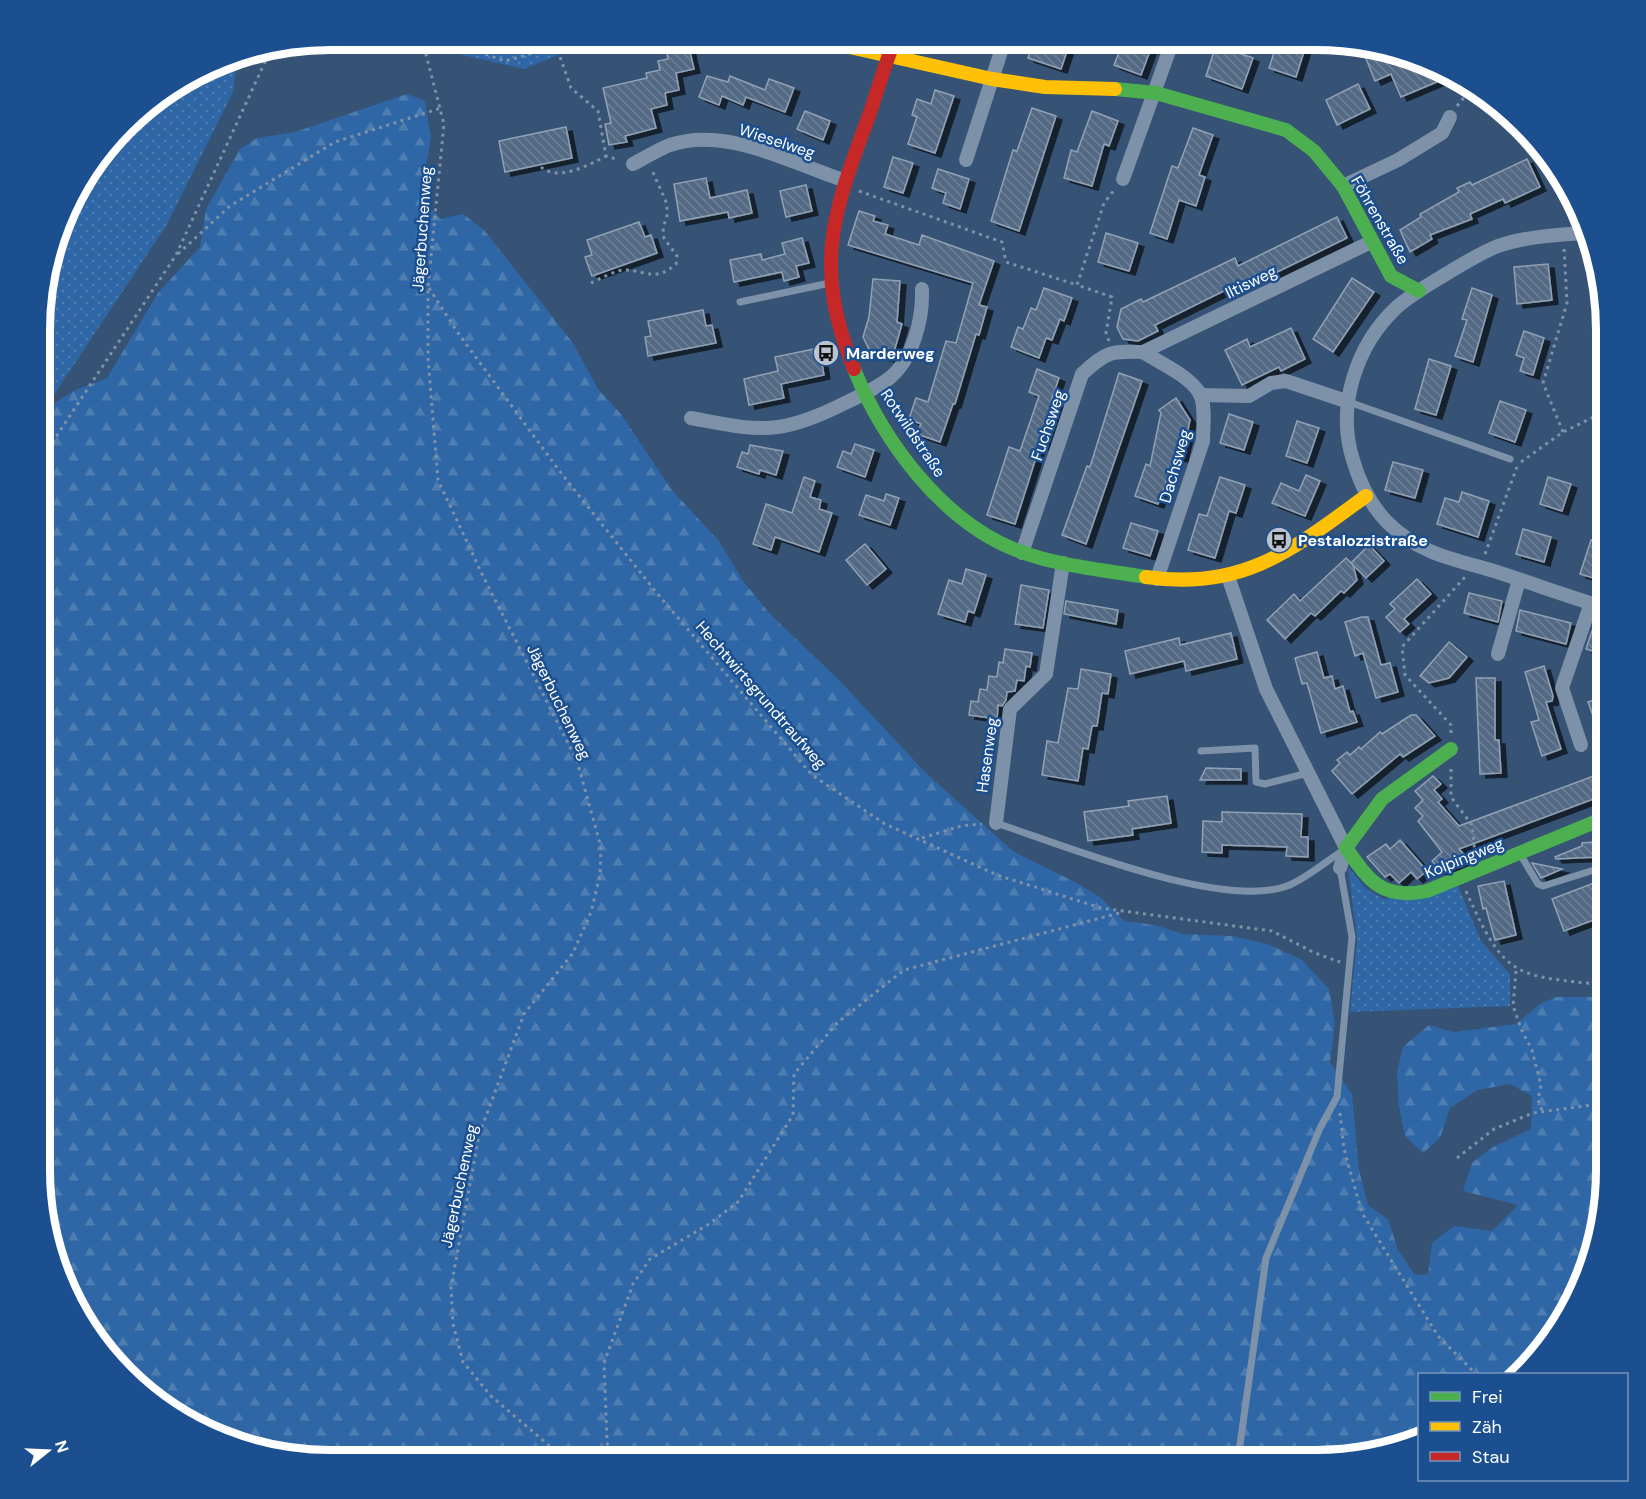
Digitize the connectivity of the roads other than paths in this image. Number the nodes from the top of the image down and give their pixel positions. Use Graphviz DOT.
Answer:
graph roads {
  1 [pos="869,50"];
  2 [pos="891,50"];
  3 [pos="1002,50"];
  4 [pos="1170,50"];
  5 [pos="889,54"];
  6 [pos="992,80"];
  7 [pos="1156,93"];
  8 [pos="1450,117"];
  9 [pos="966,160"];
  10 [pos="633,164"];
  11 [pos="1123,180"];
  12 [pos="842,182"];
  13 [pos="1342,186"];
  14 [pos="1580,234"];
  15 [pos="1371,242"];
  16 [pos="830,283"];
  17 [pos="922,289"];
  18 [pos="1419,291"];
  19 [pos="740,302"];
  20 [pos="1143,352"];
  21 [pos="867,393"];
  22 [pos="1200,395"];
  23 [pos="1346,401"];
  24 [pos="691,418"];
  25 [pos="1510,459"];
  26 [pos="1366,496"];
  27 [pos="1022,553"];
  28 [pos="1063,563"];
  29 [pos="1228,576"];
  30 [pos="1157,579"];
  31 [pos="1519,580"];
  32 [pos="1591,603"];
  33 [pos="1596,605"];
  34 [pos="1498,654"];
  35 [pos="1581,745"];
  36 [pos="1451,749"];
  37 [pos="1202,752"];
  38 [pos="1308,773"];
  39 [pos="1596,822"];
  40 [pos="996,824"];
  41 [pos="1346,848"];
  42 [pos="1519,853"];
  43 [pos="1340,868"];
  44 [pos="1596,869"];
  45 [pos="1239,1450"];
  1 -- 5 [label="street, Föhrenstraße"];
  2 -- 5 [label="street, Rotwildstraße"];
  3 -- 6 [label="street"];
  4 -- 7 [label="street"];
  5 -- 6 [label="street, Föhrenstraße"];
  5 -- 12 [label="street, Rotwildstraße"];
  6 -- 7 [label="street, Föhrenstraße"];
  6 -- 9 [label="street"];
  7 -- 11 [label="street"];
  7 -- 13 [label="street, Föhrenstraße"];
  8 -- 13 [label="street"];
  10 -- 12 [label="street, Wieselweg"];
  12 -- 16 [label="street, Rotwildstraße"];
  13 -- 15 [label="street, Föhrenstraße"];
  14 -- 18 [label="street"];
  15 -- 18 [label="street, Föhrenstraße"];
  15 -- 20 [label="street, Iltisweg"];
  16 -- 19 [label="lane"];
  16 -- 21 [label="street, Rotwildstraße"];
  17 -- 21 [label="street"];
  18 -- 23 [label="street"];
  20 -- 22 [label="street"];
  20 -- 27 [label="street, Fuchsweg"];
  21 -- 24 [label="street"];
  21 -- 27 [label="street, Rotwildstraße"];
  22 -- 23 [label="street"];
  22 -- 30 [label="street, Dachsweg"];
  23 -- 25 [label="lane"];
  23 -- 26 [label="street"];
  26 -- 29 [label="street, Rotwildstraße"];
  26 -- 31 [label="street"];
  27 -- 28 [label="street, Rotwildstraße"];
  28 -- 30 [label="street, Rotwildstraße"];
  28 -- 40 [label="street, Hasenweg"];
  29 -- 30 [label="street, Rotwildstraße"];
  29 -- 38 [label="street"];
  31 -- 32 [label="street"];
  31 -- 34 [label="street"];
  32 -- 33 [label="street"];
  32 -- 35 [label="street"];
  36 -- 41 [label="street"];
  37 -- 38 [label="lane"];
  38 -- 41 [label="street"];
  39 -- 42 [label="street, Kolpingweg"];
  40 -- 41 [label="lane"];
  41 -- 42 [label="street, Kolpingweg"];
  41 -- 43 [label="street"];
  42 -- 44 [label="lane"];
  43 -- 45 [label="lane"];
}
